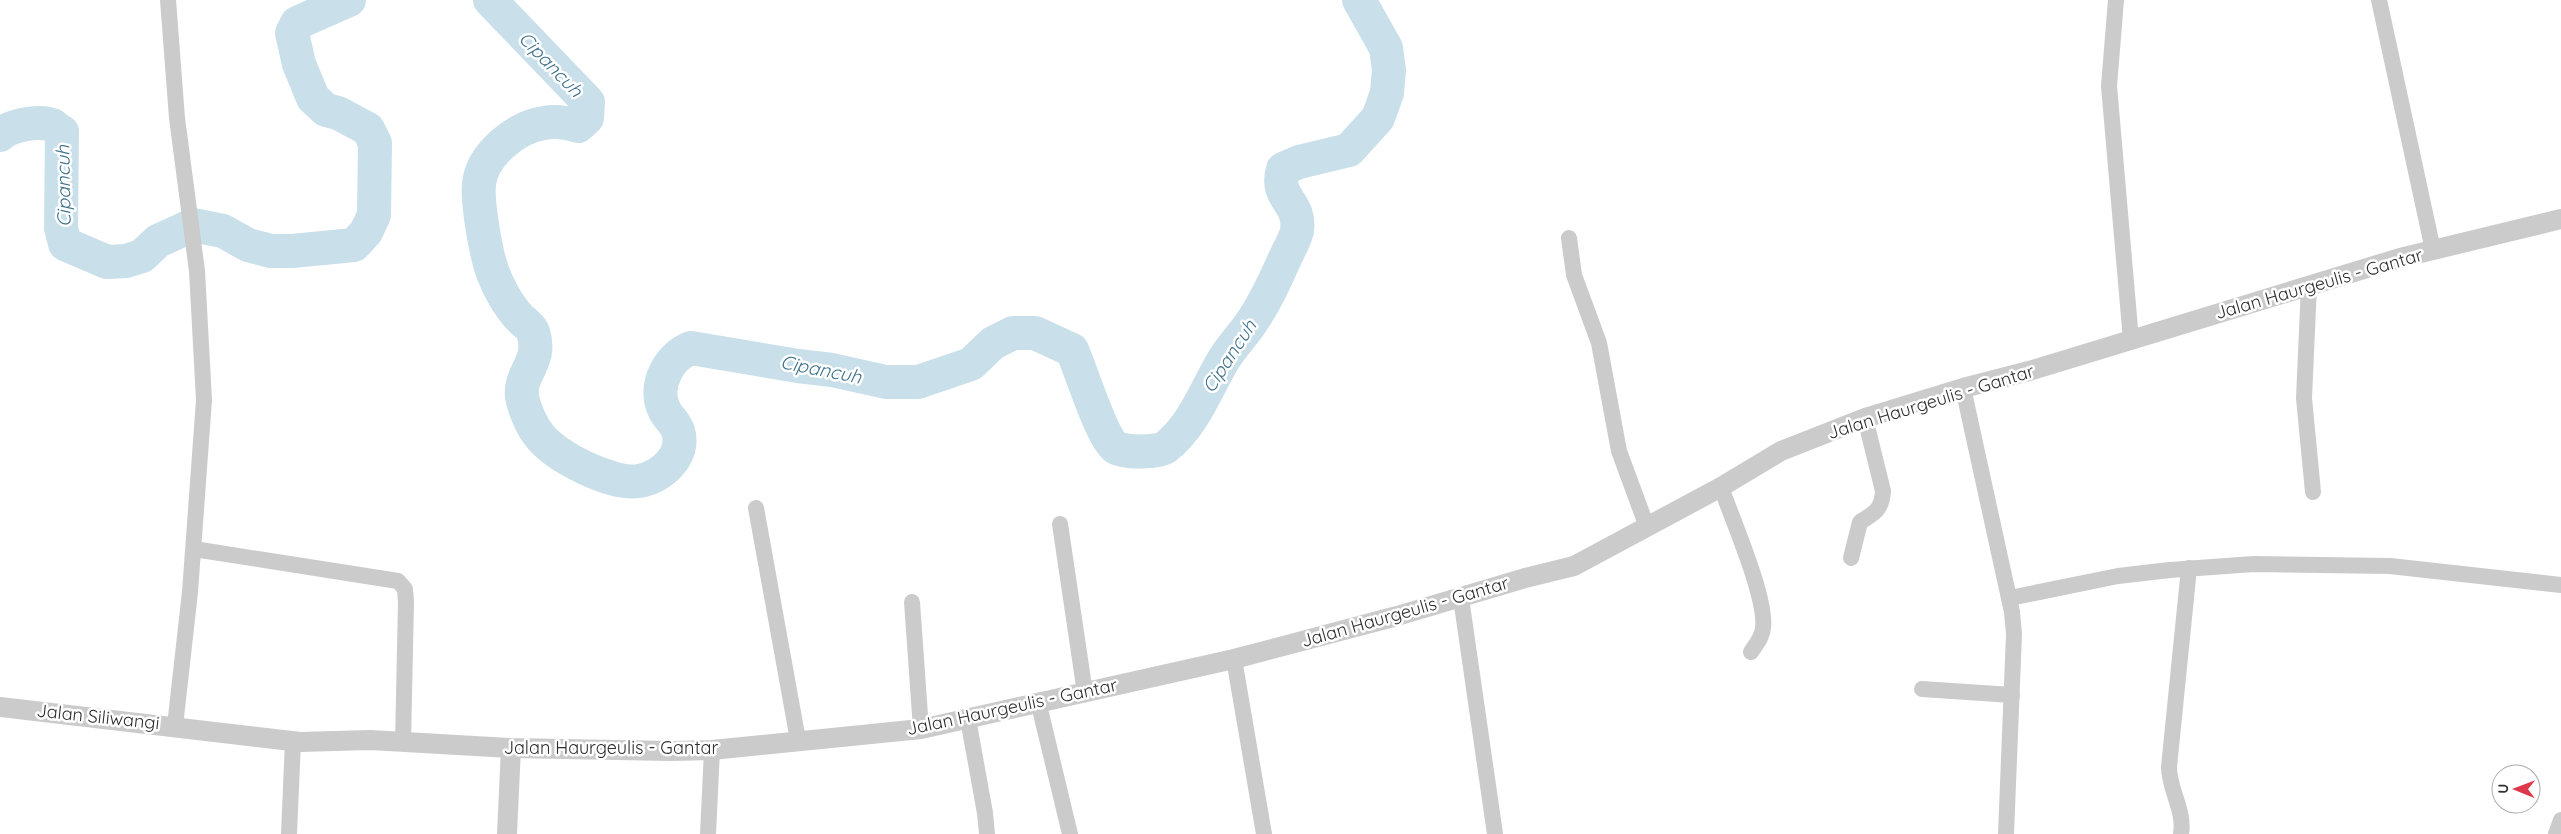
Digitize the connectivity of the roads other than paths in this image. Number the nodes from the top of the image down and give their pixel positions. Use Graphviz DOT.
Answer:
graph roads {
  1 [pos="168,0"];
  2 [pos="2116,0"];
  3 [pos="2379,0"];
  4 [pos="2561,219"];
  5 [pos="1569,238"];
  6 [pos="2434,250"];
  7 [pos="2309,286"];
  8 [pos="2131,340"];
  9 [pos="1963,388"];
  10 [pos="1865,418"];
  11 [pos="1721,487"];
  12 [pos="2313,492"];
  13 [pos="756,508"];
  14 [pos="1060,524"];
  15 [pos="1646,527"];
  16 [pos="194,550"];
  17 [pos="1851,558"];
  18 [pos="2189,568"];
  19 [pos="2561,585"];
  20 [pos="1461,598"];
  21 [pos="2010,598"];
  22 [pos="912,602"];
  23 [pos="1751,652"];
  24 [pos="1234,659"];
  25 [pos="1922,689"];
  26 [pos="1085,693"];
  27 [pos="2012,695"];
  28 [pos="1038,701"];
  29 [pos="0,707"];
  30 [pos="968,719"];
  31 [pos="174,726"];
  32 [pos="196,728"];
  33 [pos="921,729"];
  34 [pos="798,740"];
  35 [pos="294,741"];
  36 [pos="403,743"];
  37 [pos="511,748"];
  38 [pos="712,750"];
  39 [pos="2561,820"];
  40 [pos="290,834"];
  41 [pos="507,834"];
  42 [pos="708,834"];
  43 [pos="987,834"];
  44 [pos="1070,834"];
  45 [pos="1264,834"];
  46 [pos="1495,834"];
  47 [pos="2006,834"];
  48 [pos="2181,834"];
  49 [pos="2556,834"];
  1 -- 16 [label="street"];
  2 -- 8 [label="street"];
  3 -- 6 [label="street"];
  4 -- 6 [label="street, Jalan Haurgeulis - Gantar"];
  5 -- 15 [label="street"];
  6 -- 7 [label="street, Jalan Haurgeulis - Gantar"];
  7 -- 8 [label="street, Jalan Haurgeulis - Gantar"];
  7 -- 12 [label="street"];
  8 -- 9 [label="street, Jalan Haurgeulis - Gantar"];
  9 -- 10 [label="street, Jalan Haurgeulis - Gantar"];
  9 -- 21 [label="street"];
  10 -- 11 [label="street, Jalan Haurgeulis - Gantar"];
  10 -- 17 [label="street"];
  11 -- 15 [label="street, Jalan Haurgeulis - Gantar"];
  11 -- 23 [label="street"];
  13 -- 34 [label="street"];
  14 -- 26 [label="street"];
  15 -- 20 [label="street, Jalan Haurgeulis - Gantar"];
  16 -- 31 [label="street"];
  16 -- 36 [label="street"];
  18 -- 19 [label="street"];
  18 -- 21 [label="street"];
  18 -- 48 [label="street"];
  20 -- 24 [label="street, Jalan Haurgeulis - Gantar"];
  20 -- 46 [label="street"];
  21 -- 27 [label="street"];
  22 -- 33 [label="street"];
  24 -- 26 [label="street, Jalan Haurgeulis - Gantar"];
  24 -- 45 [label="street"];
  25 -- 27 [label="street"];
  26 -- 28 [label="street, Jalan Haurgeulis - Gantar"];
  27 -- 47 [label="street"];
  28 -- 30 [label="street, Jalan Haurgeulis - Gantar"];
  28 -- 44 [label="street"];
  29 -- 31 [label="street, Jalan Siliwangi"];
  30 -- 33 [label="street, Jalan Haurgeulis - Gantar"];
  30 -- 43 [label="street"];
  31 -- 32 [label="street, Jalan Siliwangi"];
  32 -- 35 [label="street, Jalan Haurgeulis - Gantar"];
  33 -- 34 [label="street, Jalan Haurgeulis - Gantar"];
  34 -- 38 [label="street, Jalan Haurgeulis - Gantar"];
  35 -- 36 [label="street, Jalan Haurgeulis - Gantar"];
  35 -- 40 [label="street"];
  36 -- 37 [label="street, Jalan Haurgeulis - Gantar"];
  37 -- 38 [label="street, Jalan Haurgeulis - Gantar"];
  37 -- 41 [label="street"];
  38 -- 42 [label="street"];
  39 -- 49 [label="street"];
}
